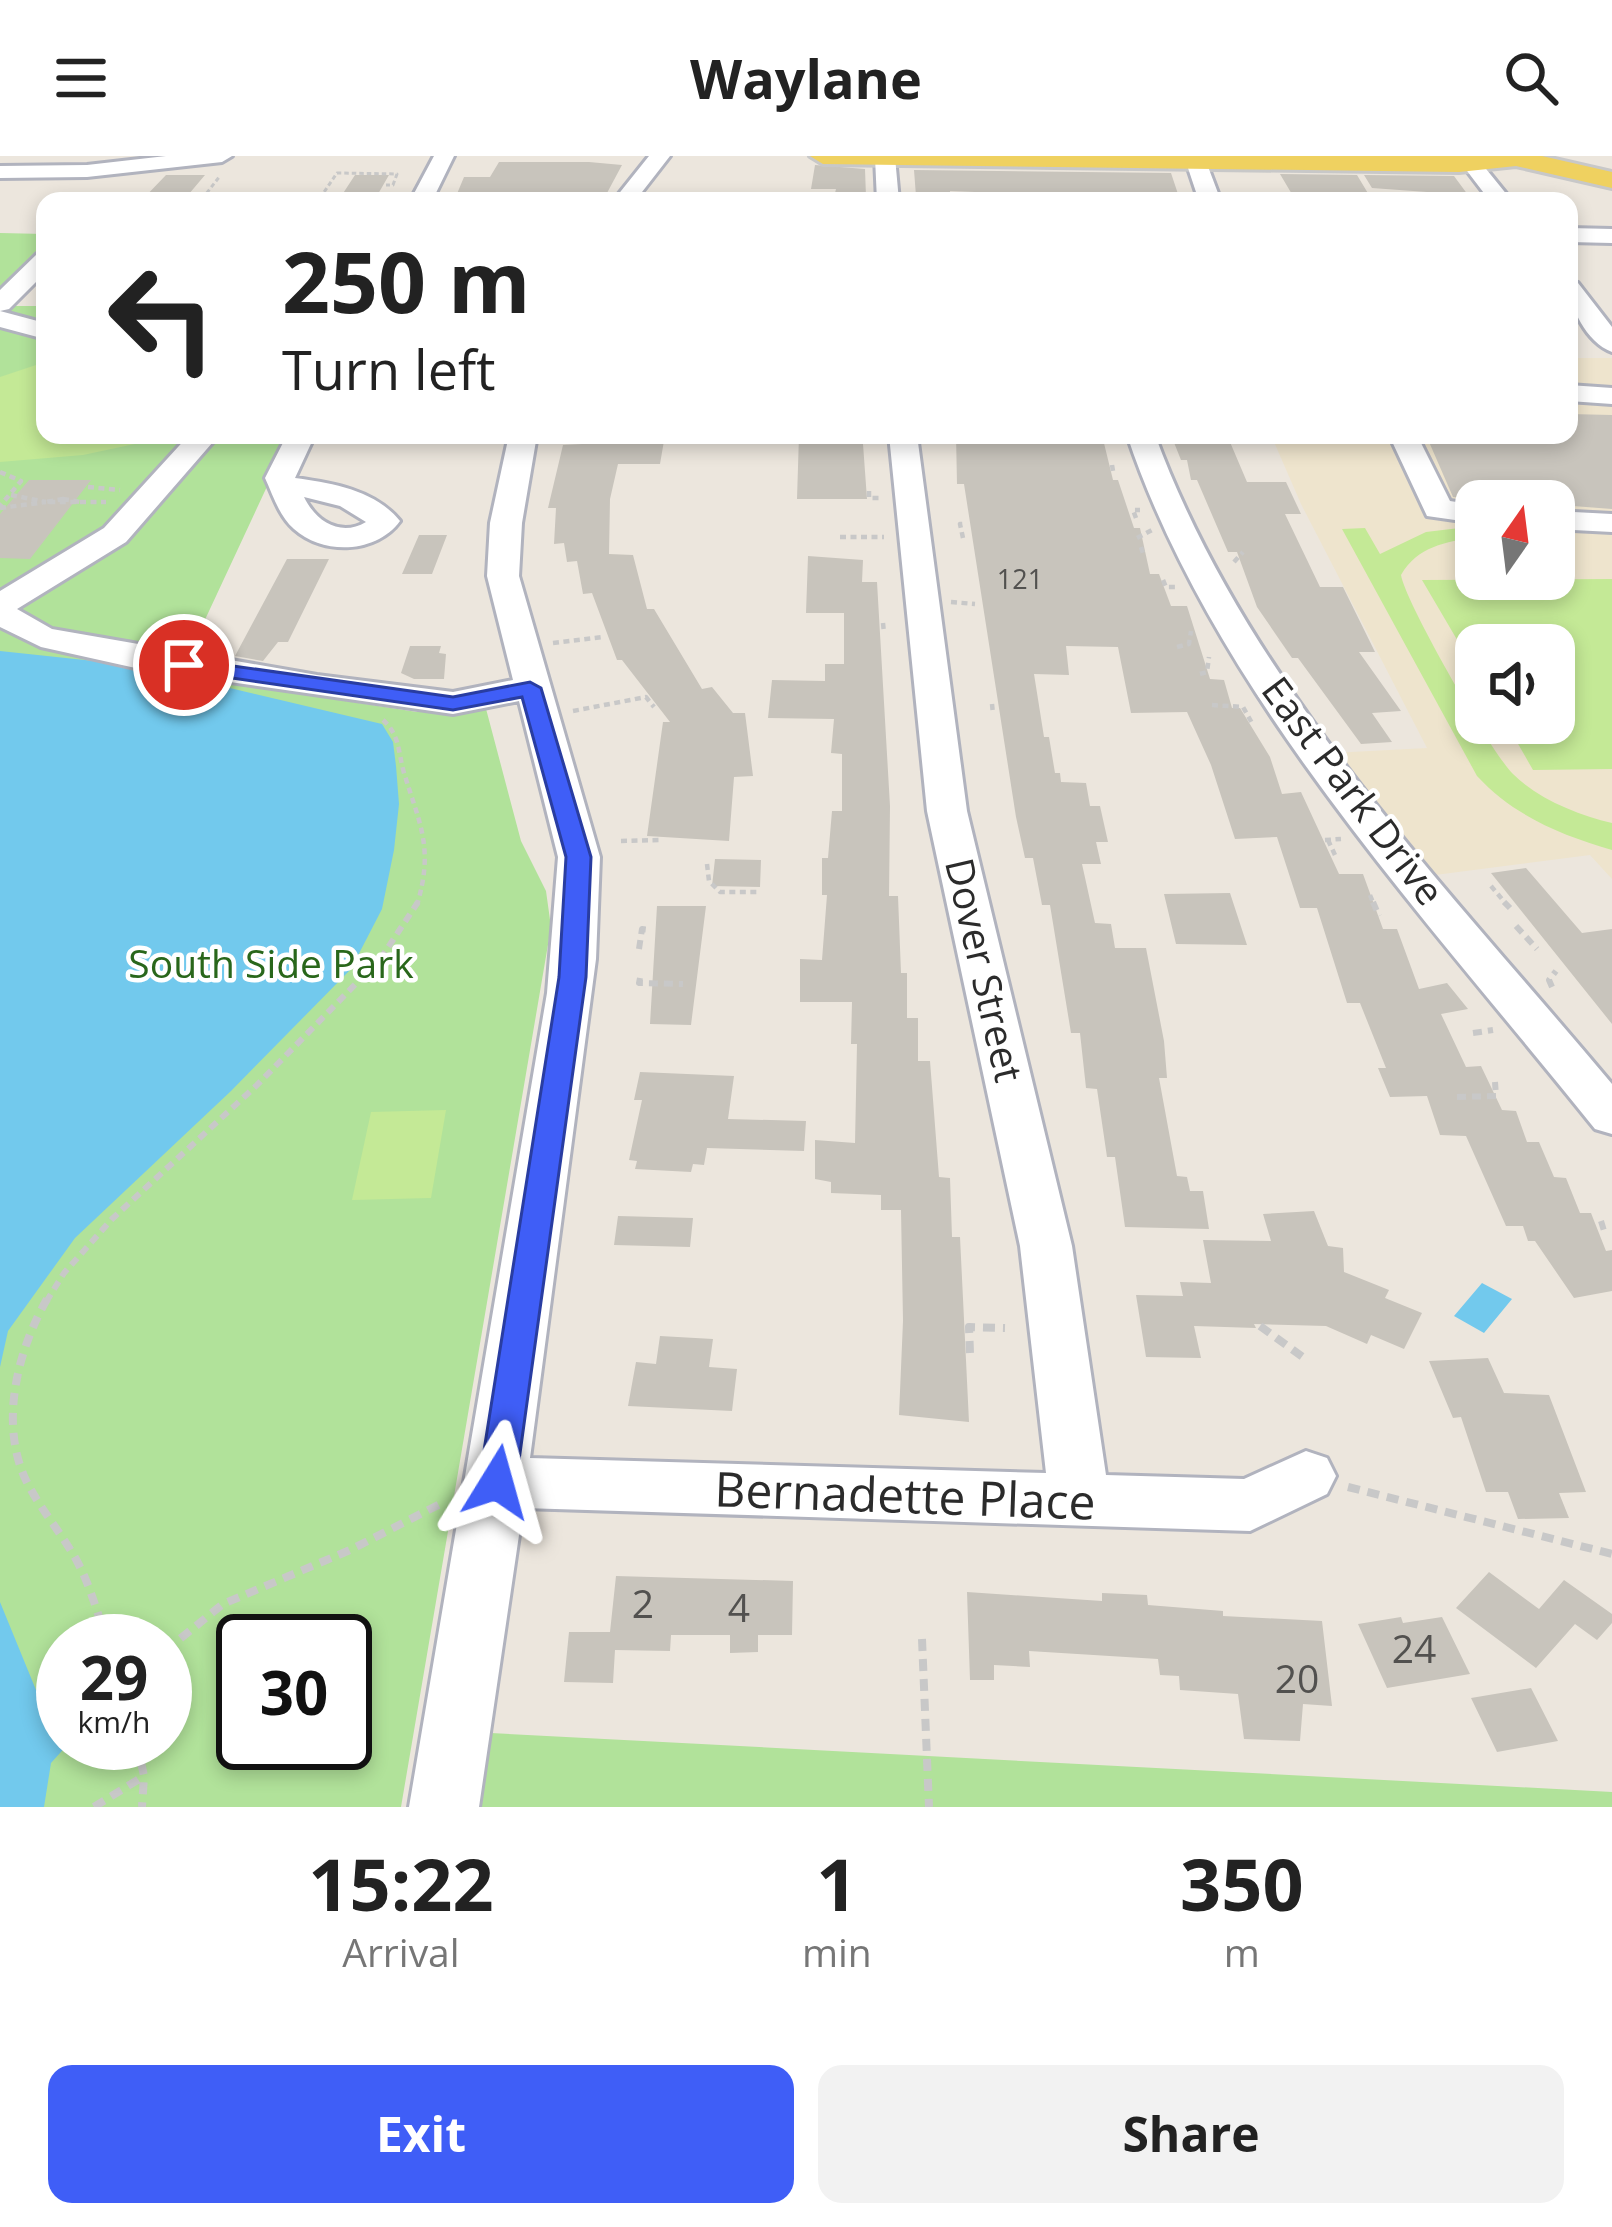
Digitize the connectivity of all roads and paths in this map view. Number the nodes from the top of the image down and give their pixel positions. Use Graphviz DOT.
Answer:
graph roads {
  1 [pos="222,156"];
  2 [pos="445,156"];
  3 [pos="660,156"];
  4 [pos="823,156"];
  5 [pos="885,157"];
  6 [pos="1512,157"];
  7 [pos="1195,159"];
  8 [pos="136,161"];
  9 [pos="1464,161"];
  10 [pos="0,172"];
  11 [pos="1612,180"];
  12 [pos="386,185"];
  13 [pos="107,192"];
  14 [pos="324,192"];
  15 [pos="427,192"];
  16 [pos="631,192"];
  17 [pos="887,192"];
  18 [pos="1207,192"];
  19 [pos="1493,192"];
  20 [pos="1578,236"];
  21 [pos="1612,236"];
  22 [pos="36,268"];
  23 [pos="0,304"];
  24 [pos="1578,304"];
  25 [pos="0,319"];
  26 [pos="36,329"];
  27 [pos="1605,350"];
  28 [pos="1612,385"];
  29 [pos="1578,388"];
  30 [pos="1578,390"];
  31 [pos="1612,396"];
  32 [pos="198,444"];
  33 [pos="297,444"];
  34 [pos="522,444"];
  35 [pos="904,444"];
  36 [pos="1145,444"];
  37 [pos="1407,444"];
  38 [pos="0,472"];
  39 [pos="284,486"];
  40 [pos="11,495"];
  41 [pos="0,507"];
  42 [pos="1455,511"];
  43 [pos="1575,521"];
  44 [pos="965,524"];
  45 [pos="1612,524"];
  46 [pos="840,537"];
  47 [pos="903,537"];
  48 [pos="963,538"];
  49 [pos="1141,547"];
  50 [pos="1243,552"];
  51 [pos="1144,557"];
  52 [pos="1234,562"];
  53 [pos="946,597"];
  54 [pos="975,604"];
  55 [pos="0,609"];
  56 [pos="883,623"];
  57 [pos="1191,631"];
  58 [pos="884,633"];
  59 [pos="603,637"];
  60 [pos="1177,647"];
  61 [pos="1209,657"];
  62 [pos="1200,674"];
  63 [pos="530,685"];
  64 [pos="350,691"];
  65 [pos="992,704"];
  66 [pos="1212,706"];
  67 [pos="654,707"];
  68 [pos="993,714"];
  69 [pos="1252,723"];
  70 [pos="663,840"];
  71 [pos="1328,840"];
  72 [pos="621,841"];
  73 [pos="1335,856"];
  74 [pos="707,864"];
  75 [pos="1491,886"];
  76 [pos="759,892"];
  77 [pos="1370,895"];
  78 [pos="1510,908"];
  79 [pos="1378,916"];
  80 [pos="1516,926"];
  81 [pos="650,930"];
  82 [pos="639,950"];
  83 [pos="1537,950"];
  84 [pos="1556,970"];
  85 [pos="640,978"];
  86 [pos="683,984"];
  87 [pos="1560,994"];
  88 [pos="1495,1082"];
  89 [pos="1457,1097"];
  90 [pos="1612,1117"];
  91 [pos="1601,1221"];
  92 [pos="1605,1234"];
  93 [pos="1260,1326"];
  94 [pos="1005,1328"];
  95 [pos="970,1353"];
  96 [pos="1304,1358"];
  97 [pos="1306,1476"];
  98 [pos="478,1488"];
  99 [pos="1080,1502"];
  100 [pos="1612,1554"];
  101 [pos="97,1614"];
  102 [pos="192,1630"];
  103 [pos="922,1639"];
  104 [pos="143,1770"];
  105 [pos="144,1775"];
  106 [pos="94,1807"];
  107 [pos="142,1807"];
  108 [pos="444,1807"];
  109 [pos="929,1807"];
  1 -- 8 [label="street"];
  2 -- 15 [label="street"];
  3 -- 16 [label="street"];
  4 -- 5 [label="main road"];
  5 -- 7 [label="main road"];
  5 -- 17 [label="street"];
  6 -- 9 [label="main road"];
  6 -- 11 [label="main road"];
  7 -- 9 [label="main road"];
  7 -- 18 [label="street"];
  8 -- 10 [label="street"];
  8 -- 13 [label="street"];
  9 -- 19 [label="street"];
  12 -- 14 [label="path"];
  20 -- 21 [label="street"];
  22 -- 23 [label="street"];
  24 -- 27 [label="street"];
  25 -- 26 [label="street"];
  28 -- 29 [label="street"];
  30 -- 31 [label="street"];
  32 -- 55 [label="street"];
  33 -- 39 [label="street"];
  34 -- 63 [label="street"];
  35 -- 99 [label="street, Dover Street"];
  36 -- 90 [label="street, East Park Drive"];
  37 -- 42 [label="street"];
  38 -- 40 [label="path"];
  40 -- 41 [label="path"];
  40 -- 41 [label="path"];
  43 -- 45 [label="street"];
  44 -- 48 [label="path"];
  46 -- 47 [label="path"];
  49 -- 51 [label="path"];
  50 -- 52 [label="path"];
  53 -- 54 [label="path"];
  55 -- 64 [label="street"];
  56 -- 58 [label="path"];
  57 -- 60 [label="path"];
  59 -- 63 [label="path"];
  61 -- 62 [label="path"];
  63 -- 64 [label="street"];
  63 -- 67 [label="path"];
  63 -- 98 [label="street"];
  64 -- 101 [label="path"];
  65 -- 68 [label="path"];
  66 -- 69 [label="path"];
  70 -- 72 [label="path"];
  71 -- 73 [label="path"];
  74 -- 76 [label="path"];
  75 -- 78 [label="path"];
  77 -- 79 [label="path"];
  80 -- 83 [label="path"];
  81 -- 82 [label="path"];
  84 -- 87 [label="path"];
  85 -- 86 [label="path"];
  88 -- 89 [label="path"];
  91 -- 92 [label="path"];
  93 -- 96 [label="path"];
  94 -- 95 [label="path"];
  97 -- 99 [label="street, Bernadette Place"];
  97 -- 100 [label="path"];
  98 -- 99 [label="street, Bernadette Place"];
  98 -- 102 [label="path"];
  98 -- 108 [label="street"];
  103 -- 109 [label="path"];
  104 -- 105 [label="path"];
  105 -- 106 [label="path"];
  105 -- 107 [label="path"];
}
